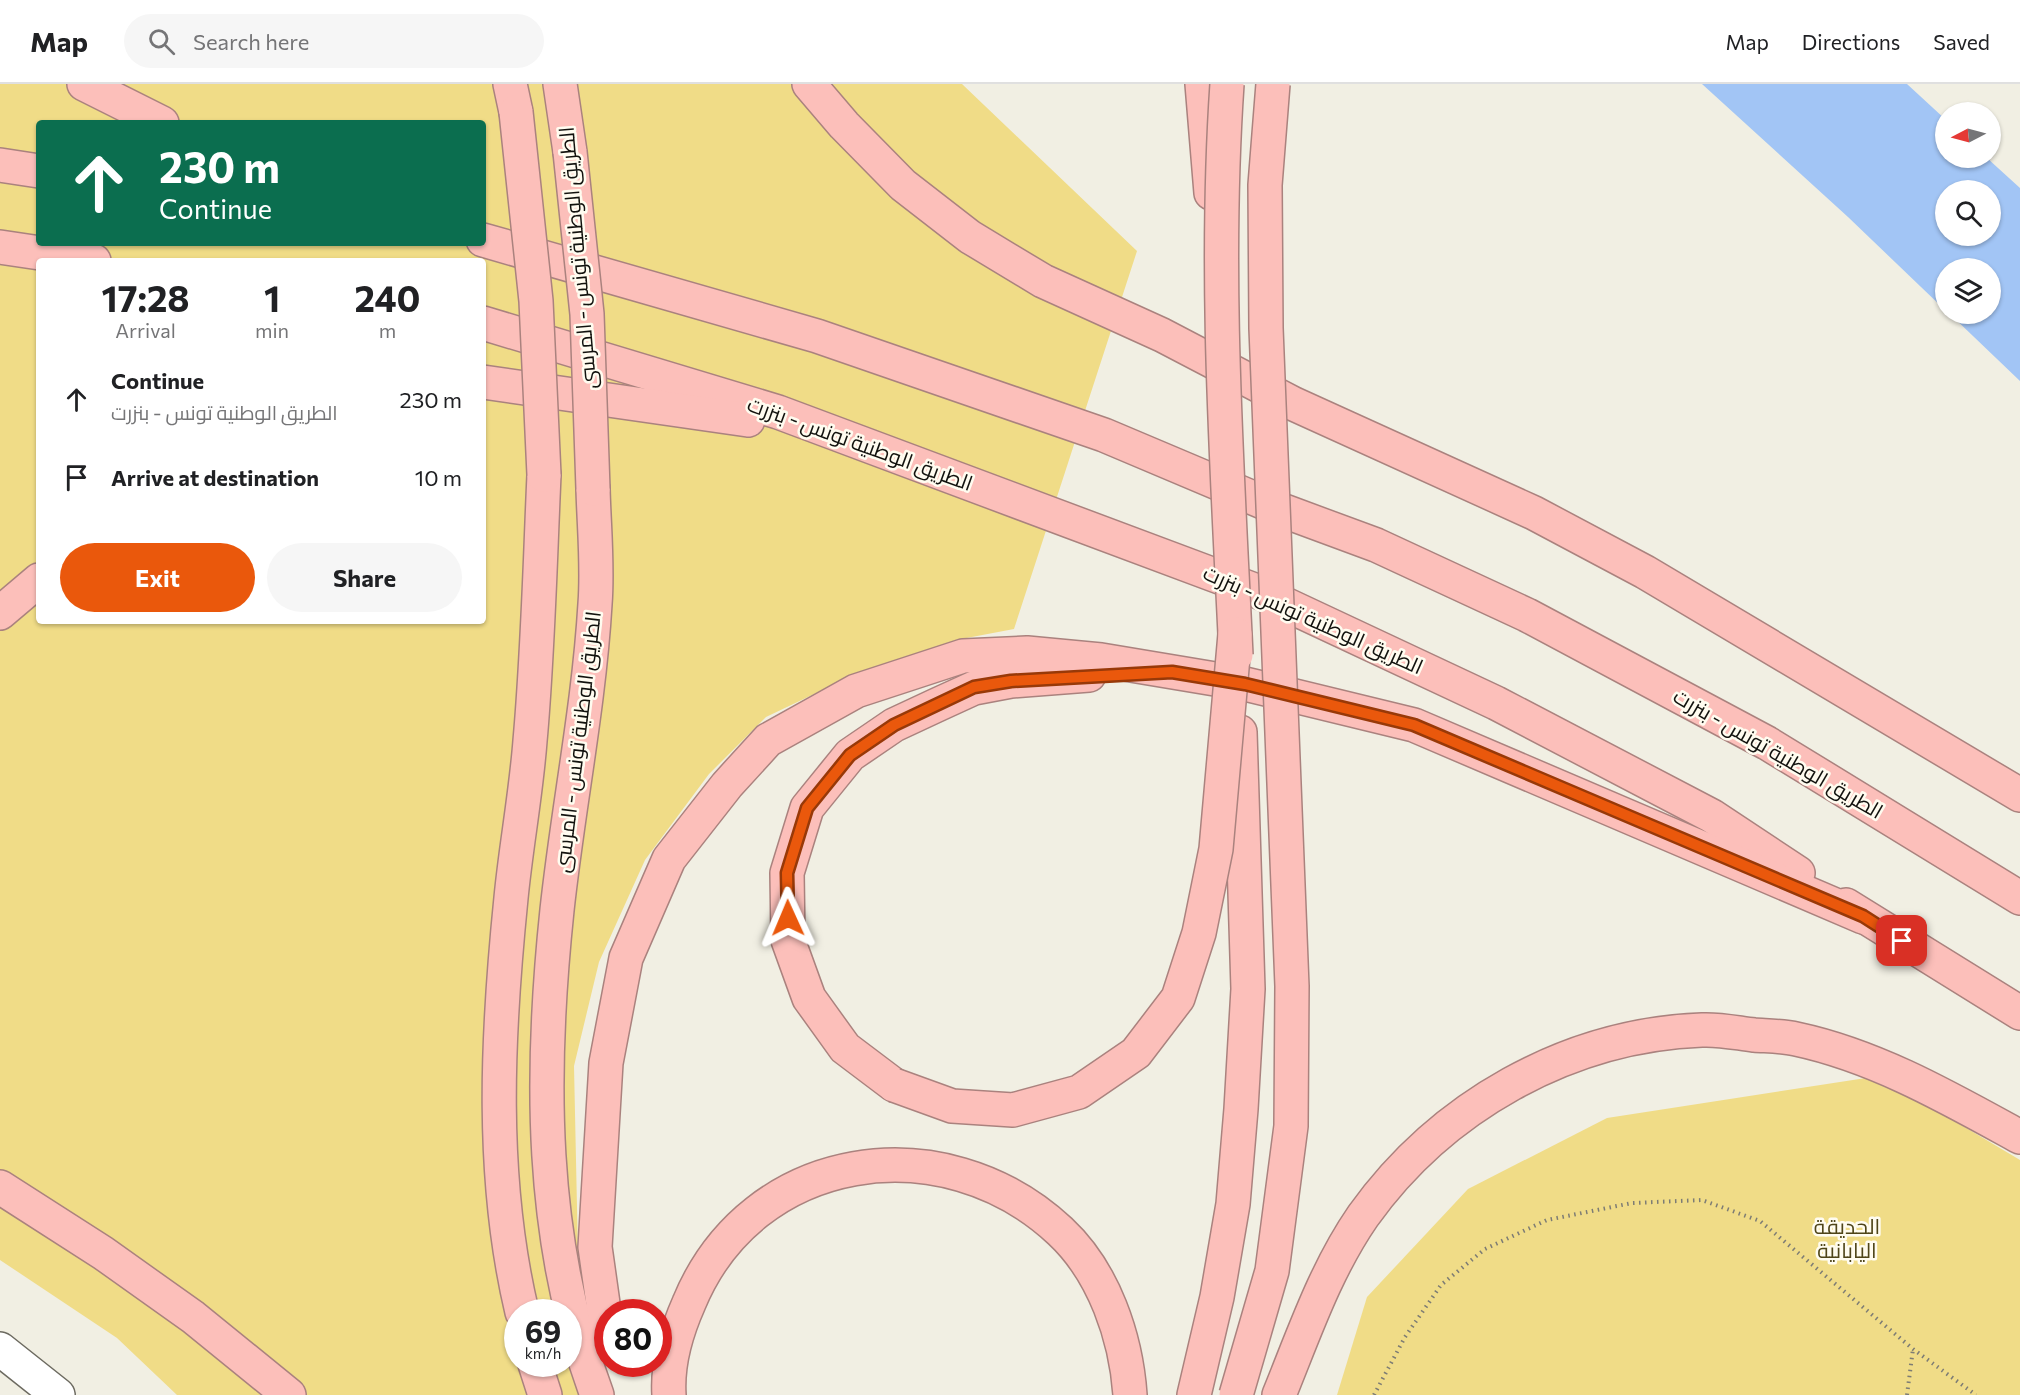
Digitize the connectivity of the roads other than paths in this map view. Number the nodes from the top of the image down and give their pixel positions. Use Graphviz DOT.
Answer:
graph roads {
  1 [pos="84,84"];
  2 [pos="559,84"];
  3 [pos="809,84"];
  4 [pos="830,84"];
  5 [pos="1202,84"];
  6 [pos="1227,84"];
  7 [pos="1273,84"];
  8 [pos="513,98"];
  9 [pos="156,120"];
  10 [pos="844,125"];
  11 [pos="0,165"];
  12 [pos="36,171"];
  13 [pos="486,241"];
  14 [pos="0,247"];
  15 [pos="74,258"];
  16 [pos="1220,316"];
  17 [pos="486,324"];
  18 [pos="486,382"];
  19 [pos="832,433"];
  20 [pos="36,583"];
  21 [pos="0,614"];
  22 [pos="1235,634"];
  23 [pos="1172,672"];
  24 [pos="2020,795"];
  25 [pos="2020,898"];
  26 [pos="1863,916"];
  27 [pos="2020,1013"];
  28 [pos="2020,1137"];
  29 [pos="0,1186"];
  30 [pos="519,1299"];
  31 [pos="602,1299"];
  32 [pos="0,1348"];
  33 [pos="539,1377"];
  34 [pos="611,1377"];
  35 [pos="58,1395"];
  36 [pos="289,1395"];
  37 [pos="545,1395"];
  38 [pos="597,1395"];
  39 [pos="613,1395"];
  40 [pos="669,1395"];
  41 [pos="1130,1395"];
  42 [pos="1194,1395"];
  43 [pos="1236,1395"];
  44 [pos="1279,1395"];
  1 -- 9 [label="highway"];
  2 -- 38 [label="highway, الطريق الوطنية تونس - المرسى, bridge"];
  3 -- 10 [label="highway"];
  4 -- 10 [label="highway"];
  5 -- 16 [label="highway, bridge"];
  6 -- 16 [label="highway, bridge"];
  7 -- 43 [label="highway, bridge"];
  8 -- 30 [label="highway, bridge"];
  10 -- 24 [label="highway"];
  11 -- 12 [label="highway"];
  13 -- 25 [label="highway, الطريق الوطنية تونس - بنزرت"];
  14 -- 15 [label="highway"];
  16 -- 22 [label="highway, bridge"];
  17 -- 19 [label="highway, الطريق الوطنية تونس - بنزرت"];
  18 -- 19 [label="highway"];
  19 -- 26 [label="highway, الطريق الوطنية تونس - بنزرت"];
  20 -- 21 [label="highway"];
  22 -- 23 [label="highway, bridge"];
  22 -- 42 [label="highway, bridge"];
  23 -- 26 [label="highway"];
  23 -- 31 [label="highway"];
  26 -- 27 [label="highway, الطريق الوطنية تونس - بنزرت"];
  28 -- 44 [label="highway"];
  29 -- 36 [label="highway"];
  32 -- 35 [label="street"];
  33 -- 37 [label="highway"];
  34 -- 39 [label="highway"];
  40 -- 41 [label="highway"];
}
